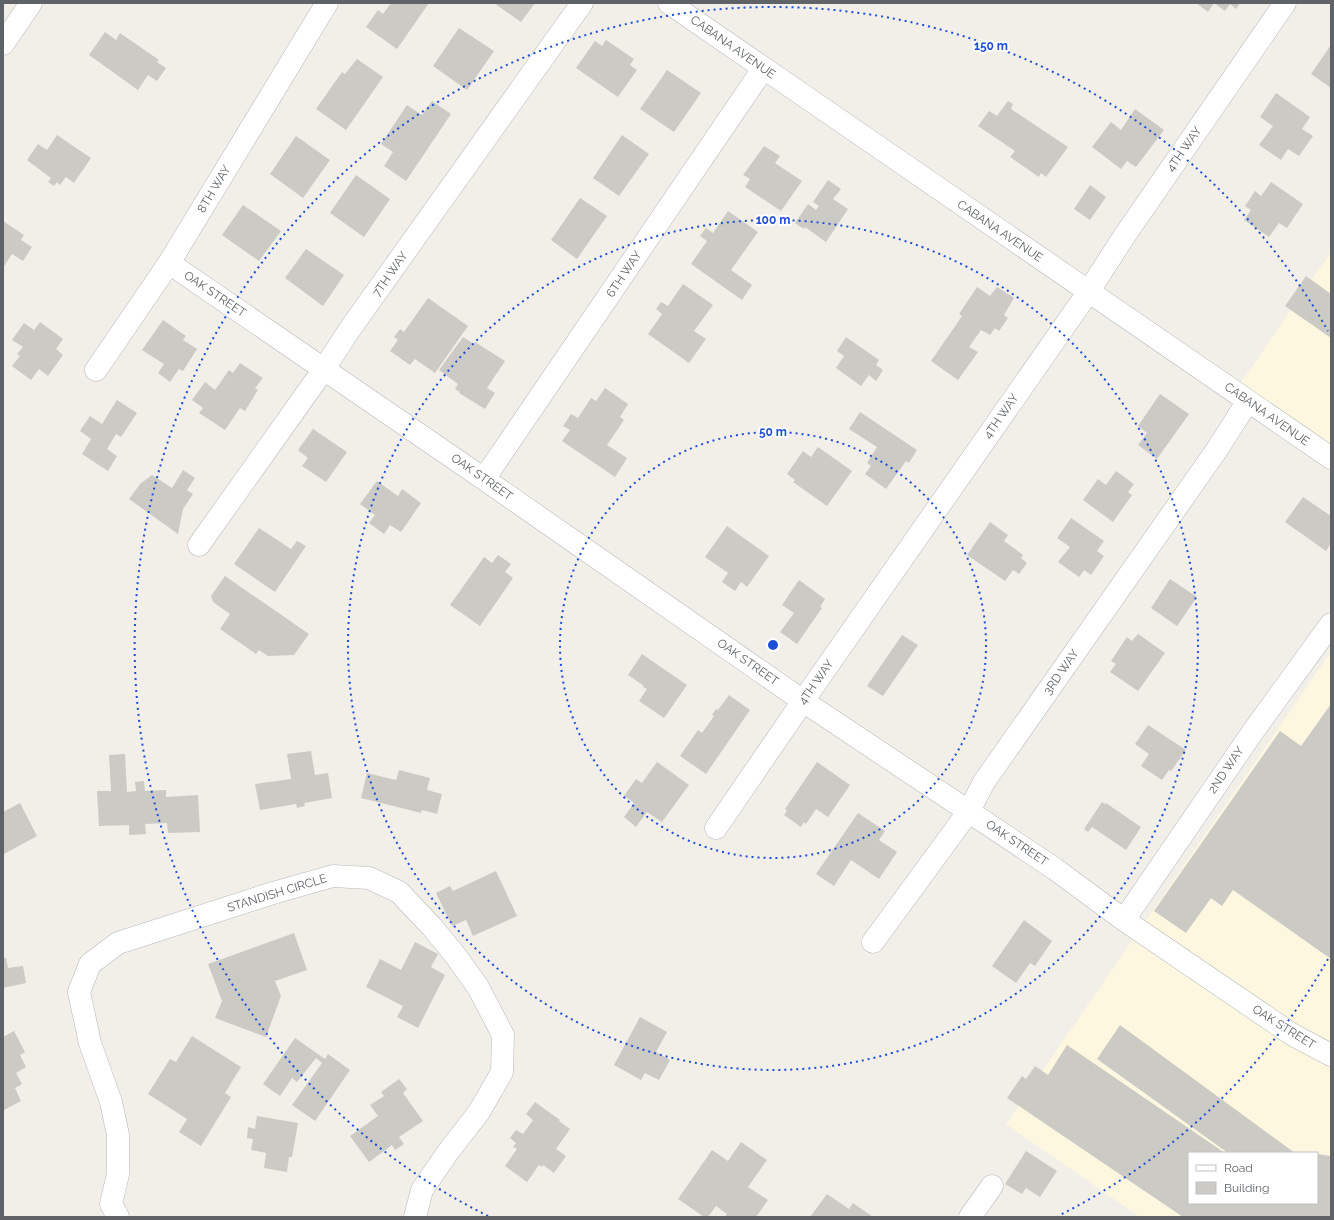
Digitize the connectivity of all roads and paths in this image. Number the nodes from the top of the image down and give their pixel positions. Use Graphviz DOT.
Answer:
graph roads {
  1 [pos="31,3"];
  2 [pos="327,3"];
  3 [pos="582,3"];
  4 [pos="669,3"];
  5 [pos="1285,3"];
  6 [pos="3,44"];
  7 [pos="763,69"];
  8 [pos="169,263"];
  9 [pos="1089,291"];
  10 [pos="324,369"];
  11 [pos="96,370"];
  12 [pos="1248,401"];
  13 [pos="1331,458"];
  14 [pos="484,479"];
  15 [pos="199,545"];
  16 [pos="1331,624"];
  17 [pos="803,700"];
  18 [pos="970,811"];
  19 [pos="716,828"];
  20 [pos="1124,920"];
  21 [pos="873,942"];
  22 [pos="1330,1052"];
  23 [pos="992,1186"];
  24 [pos="118,1217"];
  25 [pos="415,1217"];
  26 [pos="970,1217"];
  1 -- 6 [label="street"];
  2 -- 8 [label="street, 8TH WAY"];
  3 -- 10 [label="street, 7TH WAY"];
  4 -- 7 [label="street, CABANA AVENUE"];
  5 -- 9 [label="street, 4TH WAY"];
  7 -- 9 [label="street, CABANA AVENUE"];
  7 -- 14 [label="street, 6TH WAY"];
  8 -- 10 [label="street, OAK STREET"];
  8 -- 11 [label="street, 8TH WAY"];
  9 -- 12 [label="street, CABANA AVENUE"];
  9 -- 17 [label="street, 4TH WAY"];
  10 -- 14 [label="street, OAK STREET"];
  10 -- 15 [label="street, 7TH WAY"];
  12 -- 13 [label="street, CABANA AVENUE"];
  12 -- 18 [label="street, 3RD WAY"];
  14 -- 17 [label="street, OAK STREET"];
  16 -- 20 [label="street, 2ND WAY"];
  17 -- 18 [label="street, OAK STREET"];
  17 -- 19 [label="street, 4TH WAY"];
  18 -- 20 [label="street, OAK STREET"];
  18 -- 21 [label="street, 3RD WAY"];
  20 -- 22 [label="street, OAK STREET"];
  23 -- 26 [label="street"];
  24 -- 25 [label="street, STANDISH CIRCLE"];
}
